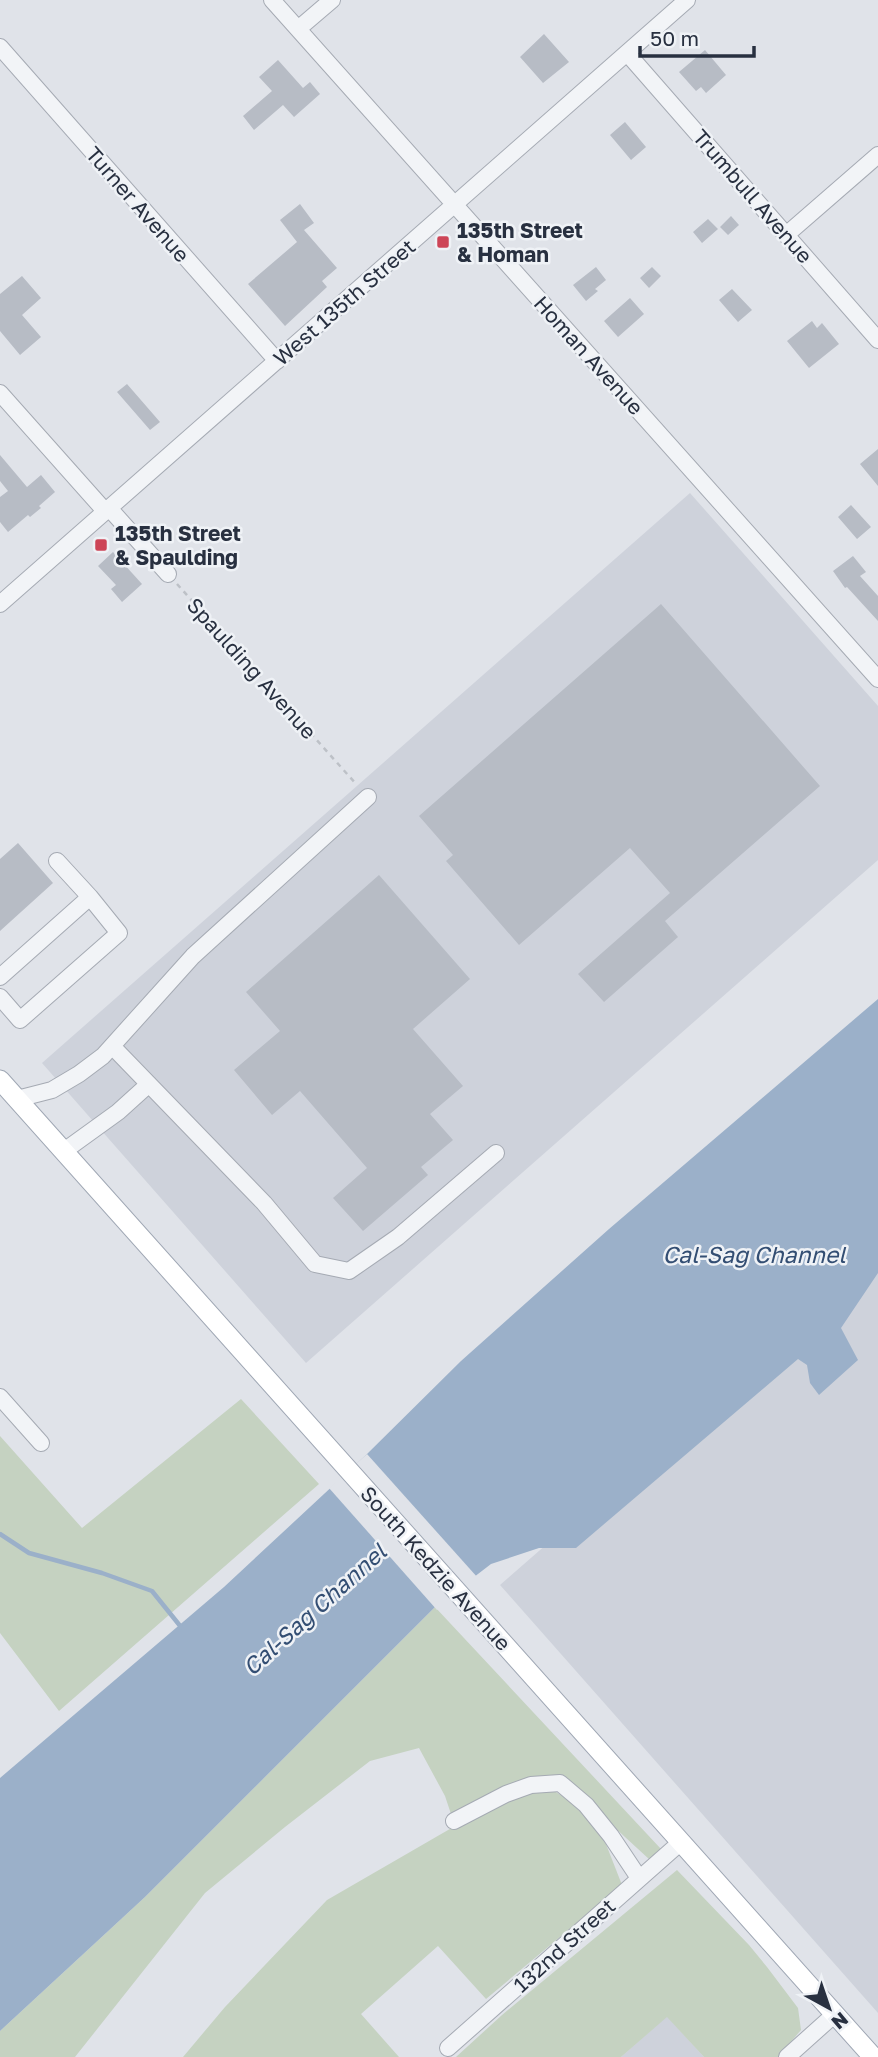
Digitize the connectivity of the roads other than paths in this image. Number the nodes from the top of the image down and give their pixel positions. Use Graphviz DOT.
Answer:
graph roads {
  1 [pos="272,0"];
  2 [pos="332,0"];
  3 [pos="687,0"];
  4 [pos="298,29"];
  5 [pos="0,47"];
  6 [pos="627,52"];
  7 [pos="878,155"];
  8 [pos="454,205"];
  9 [pos="786,235"];
  10 [pos="878,340"];
  11 [pos="277,361"];
  12 [pos="0,393"];
  13 [pos="107,510"];
  14 [pos="168,574"];
  15 [pos="0,604"];
  16 [pos="878,679"];
  17 [pos="368,797"];
  18 [pos="57,861"];
  19 [pos="90,897"];
  20 [pos="0,977"];
  21 [pos="0,997"];
  22 [pos="112,1046"];
  23 [pos="0,1080"];
  24 [pos="149,1084"];
  25 [pos="18,1099"];
  26 [pos="64,1150"];
  27 [pos="496,1153"];
  28 [pos="0,1397"];
  29 [pos="41,1443"];
  30 [pos="454,1821"];
  31 [pos="681,1842"];
  32 [pos="639,1878"];
  33 [pos="835,2014"];
  34 [pos="447,2048"];
  35 [pos="786,2057"];
  36 [pos="873,2057"];
  1 -- 4 [label="street, Homan Avenue"];
  2 -- 4 [label="street"];
  3 -- 6 [label="street, West 135th Street"];
  4 -- 8 [label="street, Homan Avenue"];
  5 -- 11 [label="street, Turner Avenue"];
  6 -- 8 [label="street, West 135th Street"];
  6 -- 9 [label="street, Trumbull Avenue"];
  7 -- 9 [label="street"];
  8 -- 11 [label="street, West 135th Street"];
  8 -- 16 [label="street, Homan Avenue"];
  9 -- 10 [label="street, Trumbull Avenue"];
  11 -- 13 [label="street, West 135th Street"];
  12 -- 13 [label="street"];
  13 -- 14 [label="street"];
  13 -- 15 [label="street, West 135th Street"];
  17 -- 22 [label="street"];
  18 -- 19 [label="street"];
  19 -- 20 [label="street"];
  19 -- 21 [label="street"];
  22 -- 24 [label="street"];
  22 -- 25 [label="street"];
  23 -- 25 [label="main road, South Kedzie Avenue"];
  24 -- 26 [label="street"];
  24 -- 27 [label="street"];
  25 -- 26 [label="main road, South Kedzie Avenue"];
  26 -- 31 [label="main road, South Kedzie Avenue"];
  28 -- 29 [label="street"];
  30 -- 32 [label="street"];
  31 -- 32 [label="street, 132nd Street"];
  31 -- 33 [label="main road, South Kedzie Avenue"];
  32 -- 34 [label="street, 132nd Street"];
  33 -- 35 [label="street"];
  33 -- 36 [label="main road, South Kedzie Avenue"];
}
